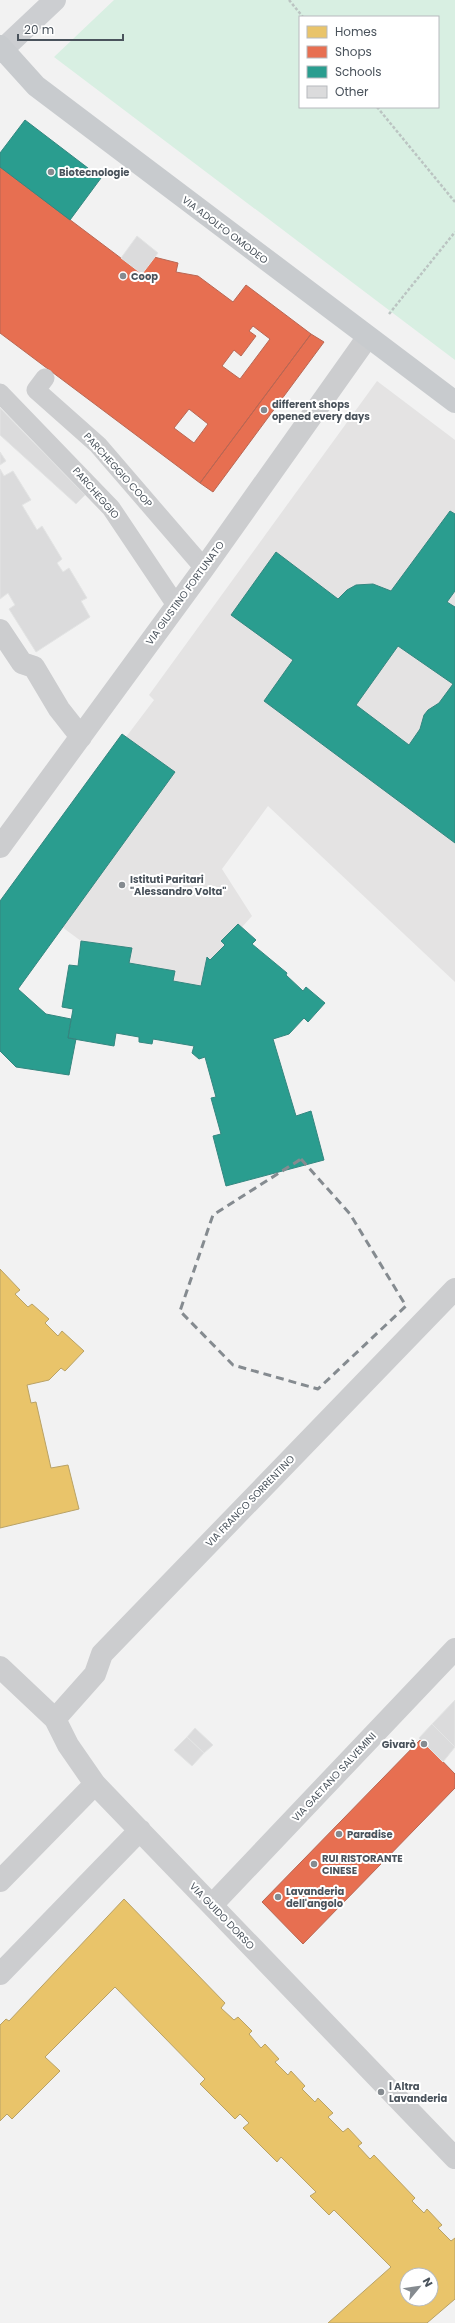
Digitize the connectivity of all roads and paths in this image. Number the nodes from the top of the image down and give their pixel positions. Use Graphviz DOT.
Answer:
graph roads {
  1 [pos="55,0"];
  2 [pos="289,0"];
  3 [pos="302,16"];
  4 [pos="1,49"];
  5 [pos="378,108"];
  6 [pos="455,202"];
  7 [pos="455,232"];
  8 [pos="389,314"];
  9 [pos="367,338"];
  10 [pos="45,378"];
  11 [pos="0,393"];
  12 [pos="455,402"];
  13 [pos="204,568"];
  14 [pos="176,605"];
  15 [pos="0,630"];
  16 [pos="81,737"];
  17 [pos="0,847"];
  18 [pos="455,1289"];
  19 [pos="455,1649"];
  20 [pos="0,1667"];
  21 [pos="55,1719"];
  22 [pos="95,1784"];
  23 [pos="140,1830"];
  24 [pos="0,1881"];
  25 [pos="212,1905"];
  26 [pos="0,1974"];
  27 [pos="455,2158"];
  1 -- 4 [label="street"];
  2 -- 3 [label="path"];
  4 -- 9 [label="main road, VIA ADOLFO OMODEO"];
  5 -- 6 [label="path"];
  7 -- 8 [label="path"];
  9 -- 12 [label="main road, VIA ADOLFO OMODEO"];
  9 -- 13 [label="street, VIA GIUSTINO FORTUNATO"];
  10 -- 13 [label="lane, PARCHEGGIO COOP"];
  11 -- 14 [label="lane, PARCHEGGIO"];
  13 -- 14 [label="street, VIA GIUSTINO FORTUNATO"];
  14 -- 16 [label="street, VIA GIUSTINO FORTUNATO"];
  15 -- 16 [label="street"];
  16 -- 17 [label="street, VIA GIUSTINO FORTUNATO"];
  18 -- 21 [label="street, VIA FRANCO SORRENTINO"];
  19 -- 25 [label="street, VIA GAETANO SALVEMINI"];
  20 -- 21 [label="street, VIA GUIDO DORSO"];
  21 -- 22 [label="street, VIA GUIDO DORSO"];
  22 -- 23 [label="street, VIA GUIDO DORSO"];
  22 -- 24 [label="street"];
  23 -- 25 [label="street, VIA GUIDO DORSO"];
  23 -- 26 [label="street"];
  25 -- 27 [label="street, VIA GUIDO DORSO"];
}
